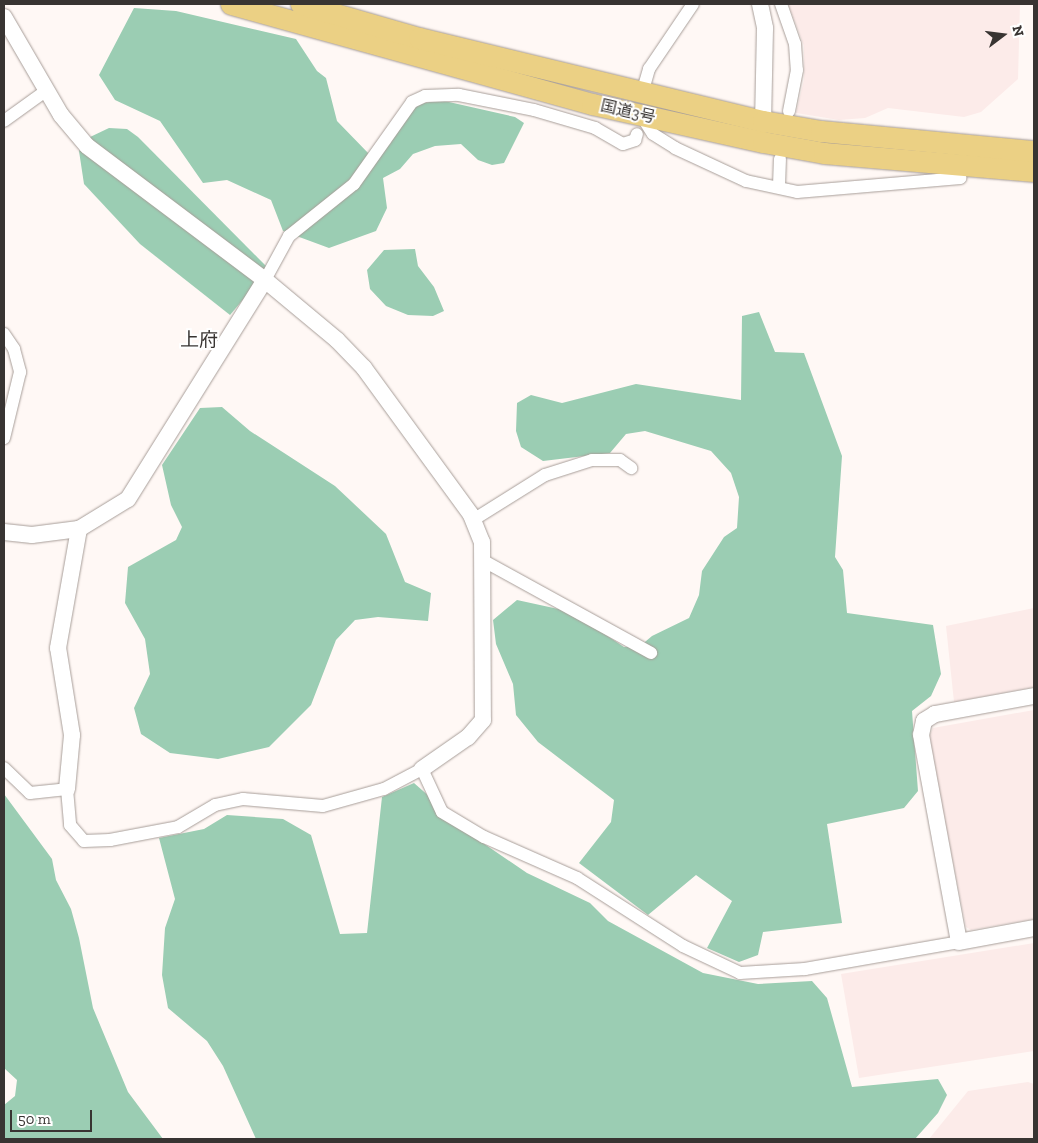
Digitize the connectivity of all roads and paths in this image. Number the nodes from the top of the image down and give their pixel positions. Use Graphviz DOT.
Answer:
graph roads {
  1 [pos="231,4"];
  2 [pos="301,4"];
  3 [pos="693,4"];
  4 [pos="760,4"];
  5 [pos="781,4"];
  6 [pos="4,17"];
  7 [pos="645,83"];
  8 [pos="47,90"];
  9 [pos="788,111"];
  10 [pos="4,120"];
  11 [pos="763,121"];
  12 [pos="639,125"];
  13 [pos="1034,151"];
  14 [pos="780,159"];
  15 [pos="961,165"];
  16 [pos="1034,172"];
  17 [pos="779,186"];
  18 [pos="265,280"];
  19 [pos="4,334"];
  20 [pos="4,438"];
  21 [pos="631,468"];
  22 [pos="473,520"];
  23 [pos="79,529"];
  24 [pos="4,532"];
  25 [pos="482,560"];
  26 [pos="651,652"];
  27 [pos="1034,696"];
  28 [pos="4,768"];
  29 [pos="422,769"];
  30 [pos="67,789"];
  31 [pos="1034,928"];
  32 [pos="959,942"];
  1 -- 12 [label="highway, 国道3号"];
  2 -- 11 [label="highway, 国道3号"];
  3 -- 7 [label="street"];
  4 -- 11 [label="street"];
  5 -- 9 [label="street"];
  6 -- 8 [label="street"];
  8 -- 10 [label="street"];
  8 -- 18 [label="street"];
  11 -- 13 [label="highway, 国道3号"];
  12 -- 15 [label="highway, 国道3号"];
  12 -- 17 [label="street"];
  12 -- 18 [label="street"];
  14 -- 17 [label="street"];
  15 -- 16 [label="highway, 国道3号"];
  15 -- 17 [label="street"];
  18 -- 22 [label="street"];
  18 -- 23 [label="street"];
  19 -- 20 [label="street"];
  21 -- 22 [label="street"];
  22 -- 25 [label="street"];
  23 -- 24 [label="street"];
  23 -- 30 [label="street"];
  25 -- 26 [label="street"];
  25 -- 29 [label="street"];
  27 -- 32 [label="street"];
  28 -- 30 [label="street"];
  29 -- 30 [label="street"];
  29 -- 32 [label="street"];
  31 -- 32 [label="street"];
}
